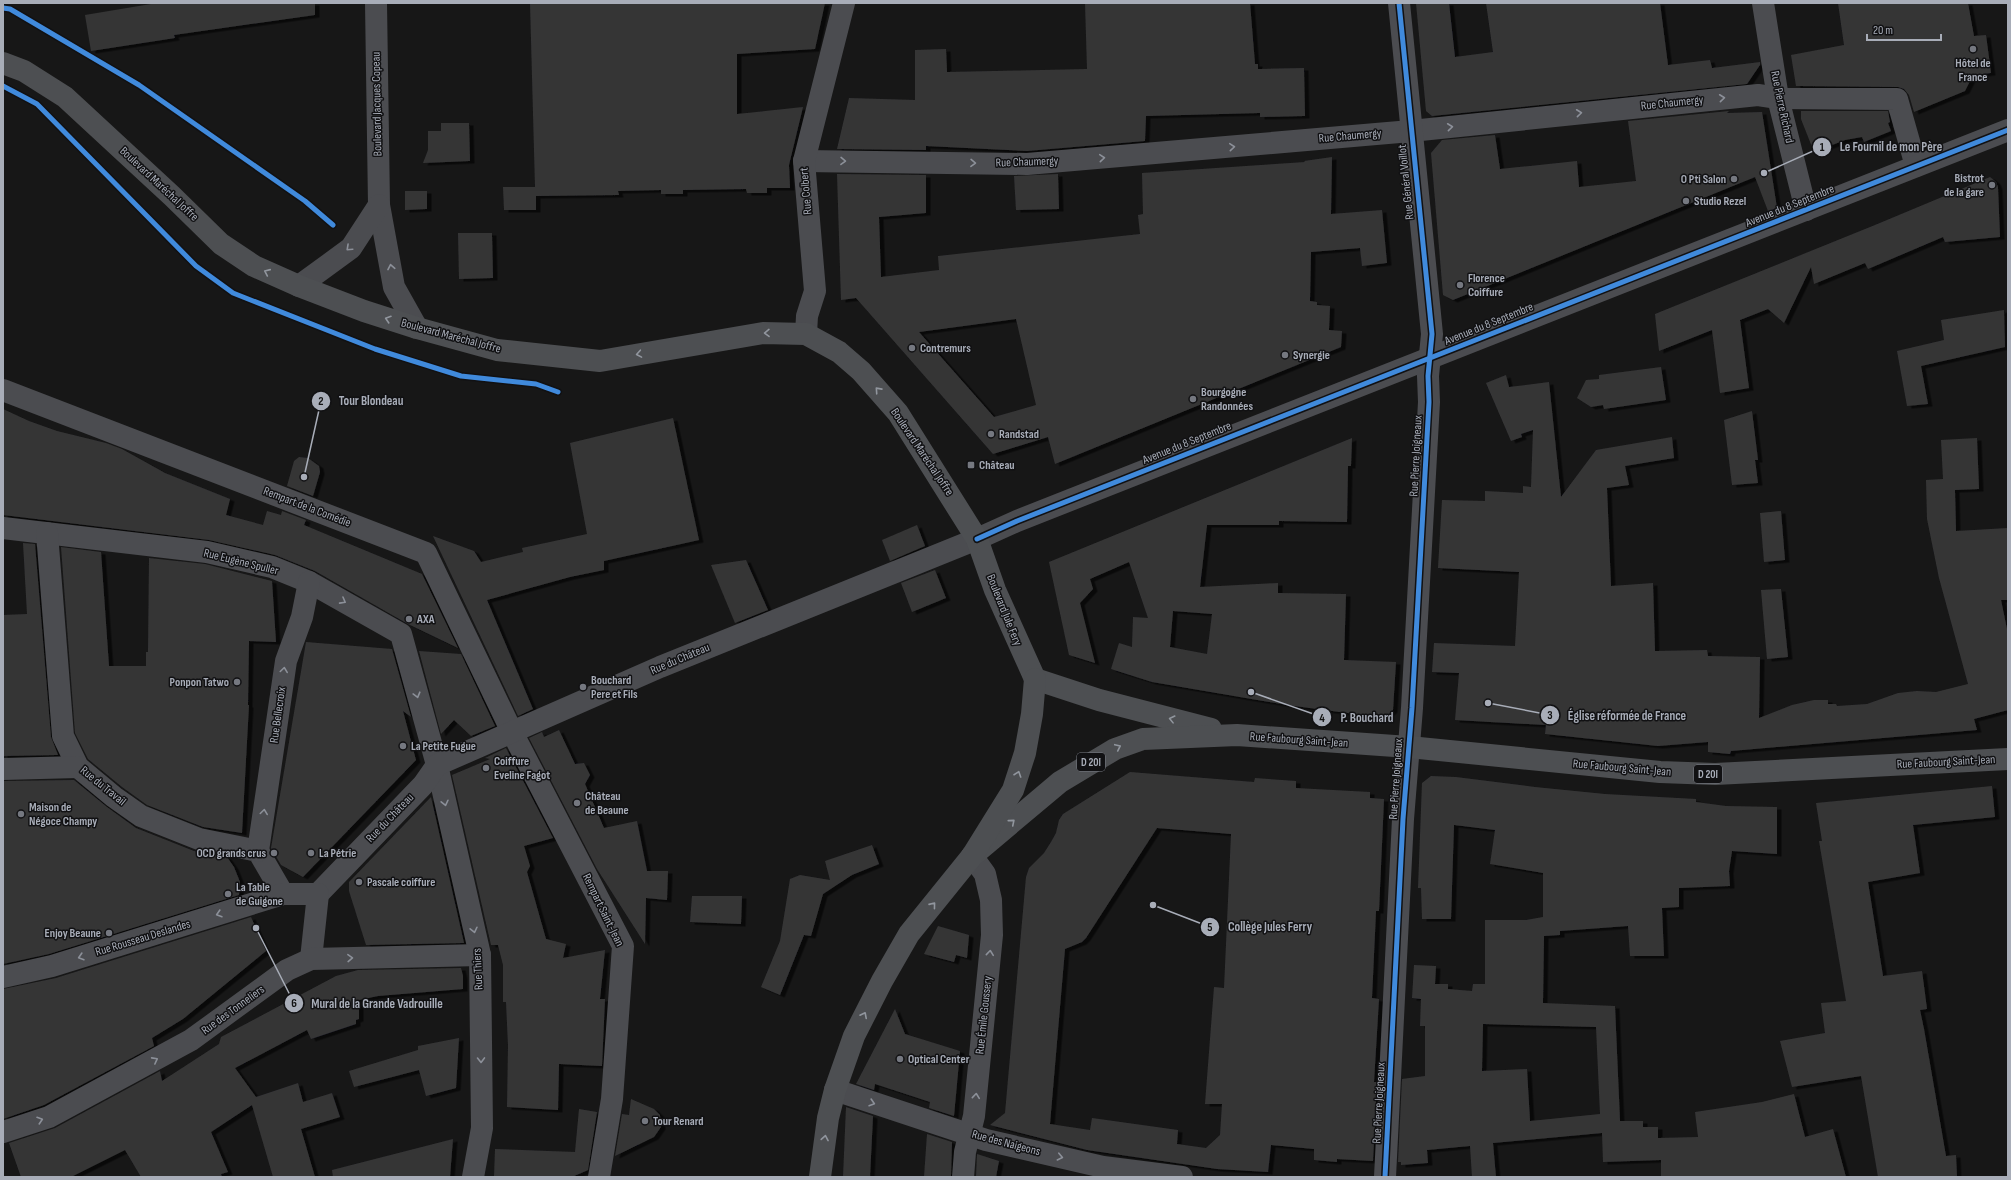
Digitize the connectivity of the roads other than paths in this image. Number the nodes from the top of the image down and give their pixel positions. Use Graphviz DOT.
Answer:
graph roads {
  1 [pos="376,3"];
  2 [pos="844,3"];
  3 [pos="1399,3"];
  4 [pos="1763,3"];
  5 [pos="3,63"];
  6 [pos="1778,98"];
  7 [pos="2008,130"];
  8 [pos="1411,131"];
  9 [pos="804,161"];
  10 [pos="1916,166"];
  11 [pos="379,205"];
  12 [pos="1806,210"];
  13 [pos="299,286"];
  14 [pos="417,328"];
  15 [pos="806,334"];
  16 [pos="1429,359"];
  17 [pos="3,390"];
  18 [pos="3,528"];
  19 [pos="47,533"];
  20 [pos="977,539"];
  21 [pos="309,582"];
  22 [pos="1035,679"];
  23 [pos="512,732"];
  24 [pos="1237,735"];
  25 [pos="1409,747"];
  26 [pos="2008,759"];
  27 [pos="437,765"];
  28 [pos="78,767"];
  29 [pos="3,769"];
  30 [pos="258,851"];
  31 [pos="972,856"];
  32 [pos="283,894"];
  33 [pos="318,894"];
  34 [pos="480,955"];
  35 [pos="311,959"];
  36 [pos="3,977"];
  37 [pos="835,1090"];
  38 [pos="3,1132"];
  39 [pos="968,1134"];
  40 [pos="473,1177"];
  41 [pos="599,1177"];
  42 [pos="820,1177"];
  43 [pos="963,1177"];
  44 [pos="1182,1177"];
  45 [pos="1385,1177"];
  1 -- 11 [label="street, Boulevard Jacques Copeau"];
  2 -- 9 [label="street, Rue Colbert"];
  3 -- 8 [label="street, Rue Général Voillot"];
  4 -- 6 [label="street, Rue Pierre Richard"];
  13 -- 5 [label="main road, Boulevard Maréchal Joffre, one-way"];
  8 -- 6 [label="street, Rue Chaumergy, one-way"];
  6 -- 10 [label="street, Rue Chaumergy"];
  6 -- 12 [label="street, Rue Pierre Richard"];
  7 -- 10 [label="street, Avenue du 8 Septembre"];
  9 -- 8 [label="street, Rue Chaumergy, one-way"];
  8 -- 16 [label="street, Rue Général Voillot"];
  9 -- 15 [label="street, Rue Colbert"];
  10 -- 12 [label="street, Avenue du 8 Septembre"];
  11 -- 13 [label="street, one-way"];
  14 -- 11 [label="street, Boulevard Jacques Copeau, one-way"];
  12 -- 16 [label="street, Avenue du 8 Septembre"];
  14 -- 13 [label="main road, Boulevard Maréchal Joffre, one-way"];
  15 -- 14 [label="main road, Boulevard Maréchal Joffre, one-way"];
  20 -- 15 [label="main road, Boulevard Maréchal Joffre, one-way"];
  16 -- 20 [label="street, Avenue du 8 Septembre"];
  16 -- 25 [label="street, Rue Pierre Joigneaux"];
  17 -- 23 [label="street, Rempart de la Comédie"];
  18 -- 19 [label="street, Rue Eugène Spuller"];
  19 -- 21 [label="street, Rue Eugène Spuller"];
  19 -- 28 [label="street, Rue du Travail"];
  20 -- 22 [label="main road, Boulevard Jule Fery"];
  20 -- 23 [label="street, Rue du Château"];
  21 -- 27 [label="street, Rue Eugène Spuller, one-way"];
  30 -- 21 [label="street, Rue Bellecroix, one-way"];
  24 -- 22 [label="main road, D 20I, one-way"];
  31 -- 22 [label="main road, one-way"];
  23 -- 27 [label="street, Rue du Château"];
  23 -- 41 [label="street, Rempart Saint-Jean"];
  24 -- 25 [label="main road, Rue Faubourg Saint-Jean / D 20I"];
  31 -- 24 [label="main road, D 20I, one-way"];
  25 -- 26 [label="main road, Rue Faubourg Saint-Jean / D 20I"];
  25 -- 45 [label="street, Rue Pierre Joigneaux"];
  27 -- 33 [label="street, Rue du Château"];
  27 -- 34 [label="street, Rue Thiers, one-way"];
  28 -- 29 [label="street"];
  28 -- 30 [label="street, Rue du Travail"];
  30 -- 32 [label="street"];
  37 -- 31 [label="main road, one-way"];
  39 -- 31 [label="street, Rue Émile Goussery, one-way"];
  32 -- 33 [label="street, Rue Rousseau Deslandes"];
  32 -- 36 [label="street, Rue Rousseau Deslandes, one-way"];
  33 -- 35 [label="street"];
  35 -- 34 [label="street, Rue des Tonneliers, one-way"];
  34 -- 40 [label="street, Rue Thiers, one-way"];
  38 -- 35 [label="street, Rue des Tonneliers, one-way"];
  37 -- 39 [label="street, Rue des Naigeons, one-way"];
  42 -- 37 [label="main road, one-way"];
  39 -- 43 [label="street, Rue Émile Goussery"];
  39 -- 44 [label="street, Rue des Naigeons, one-way"];
}
